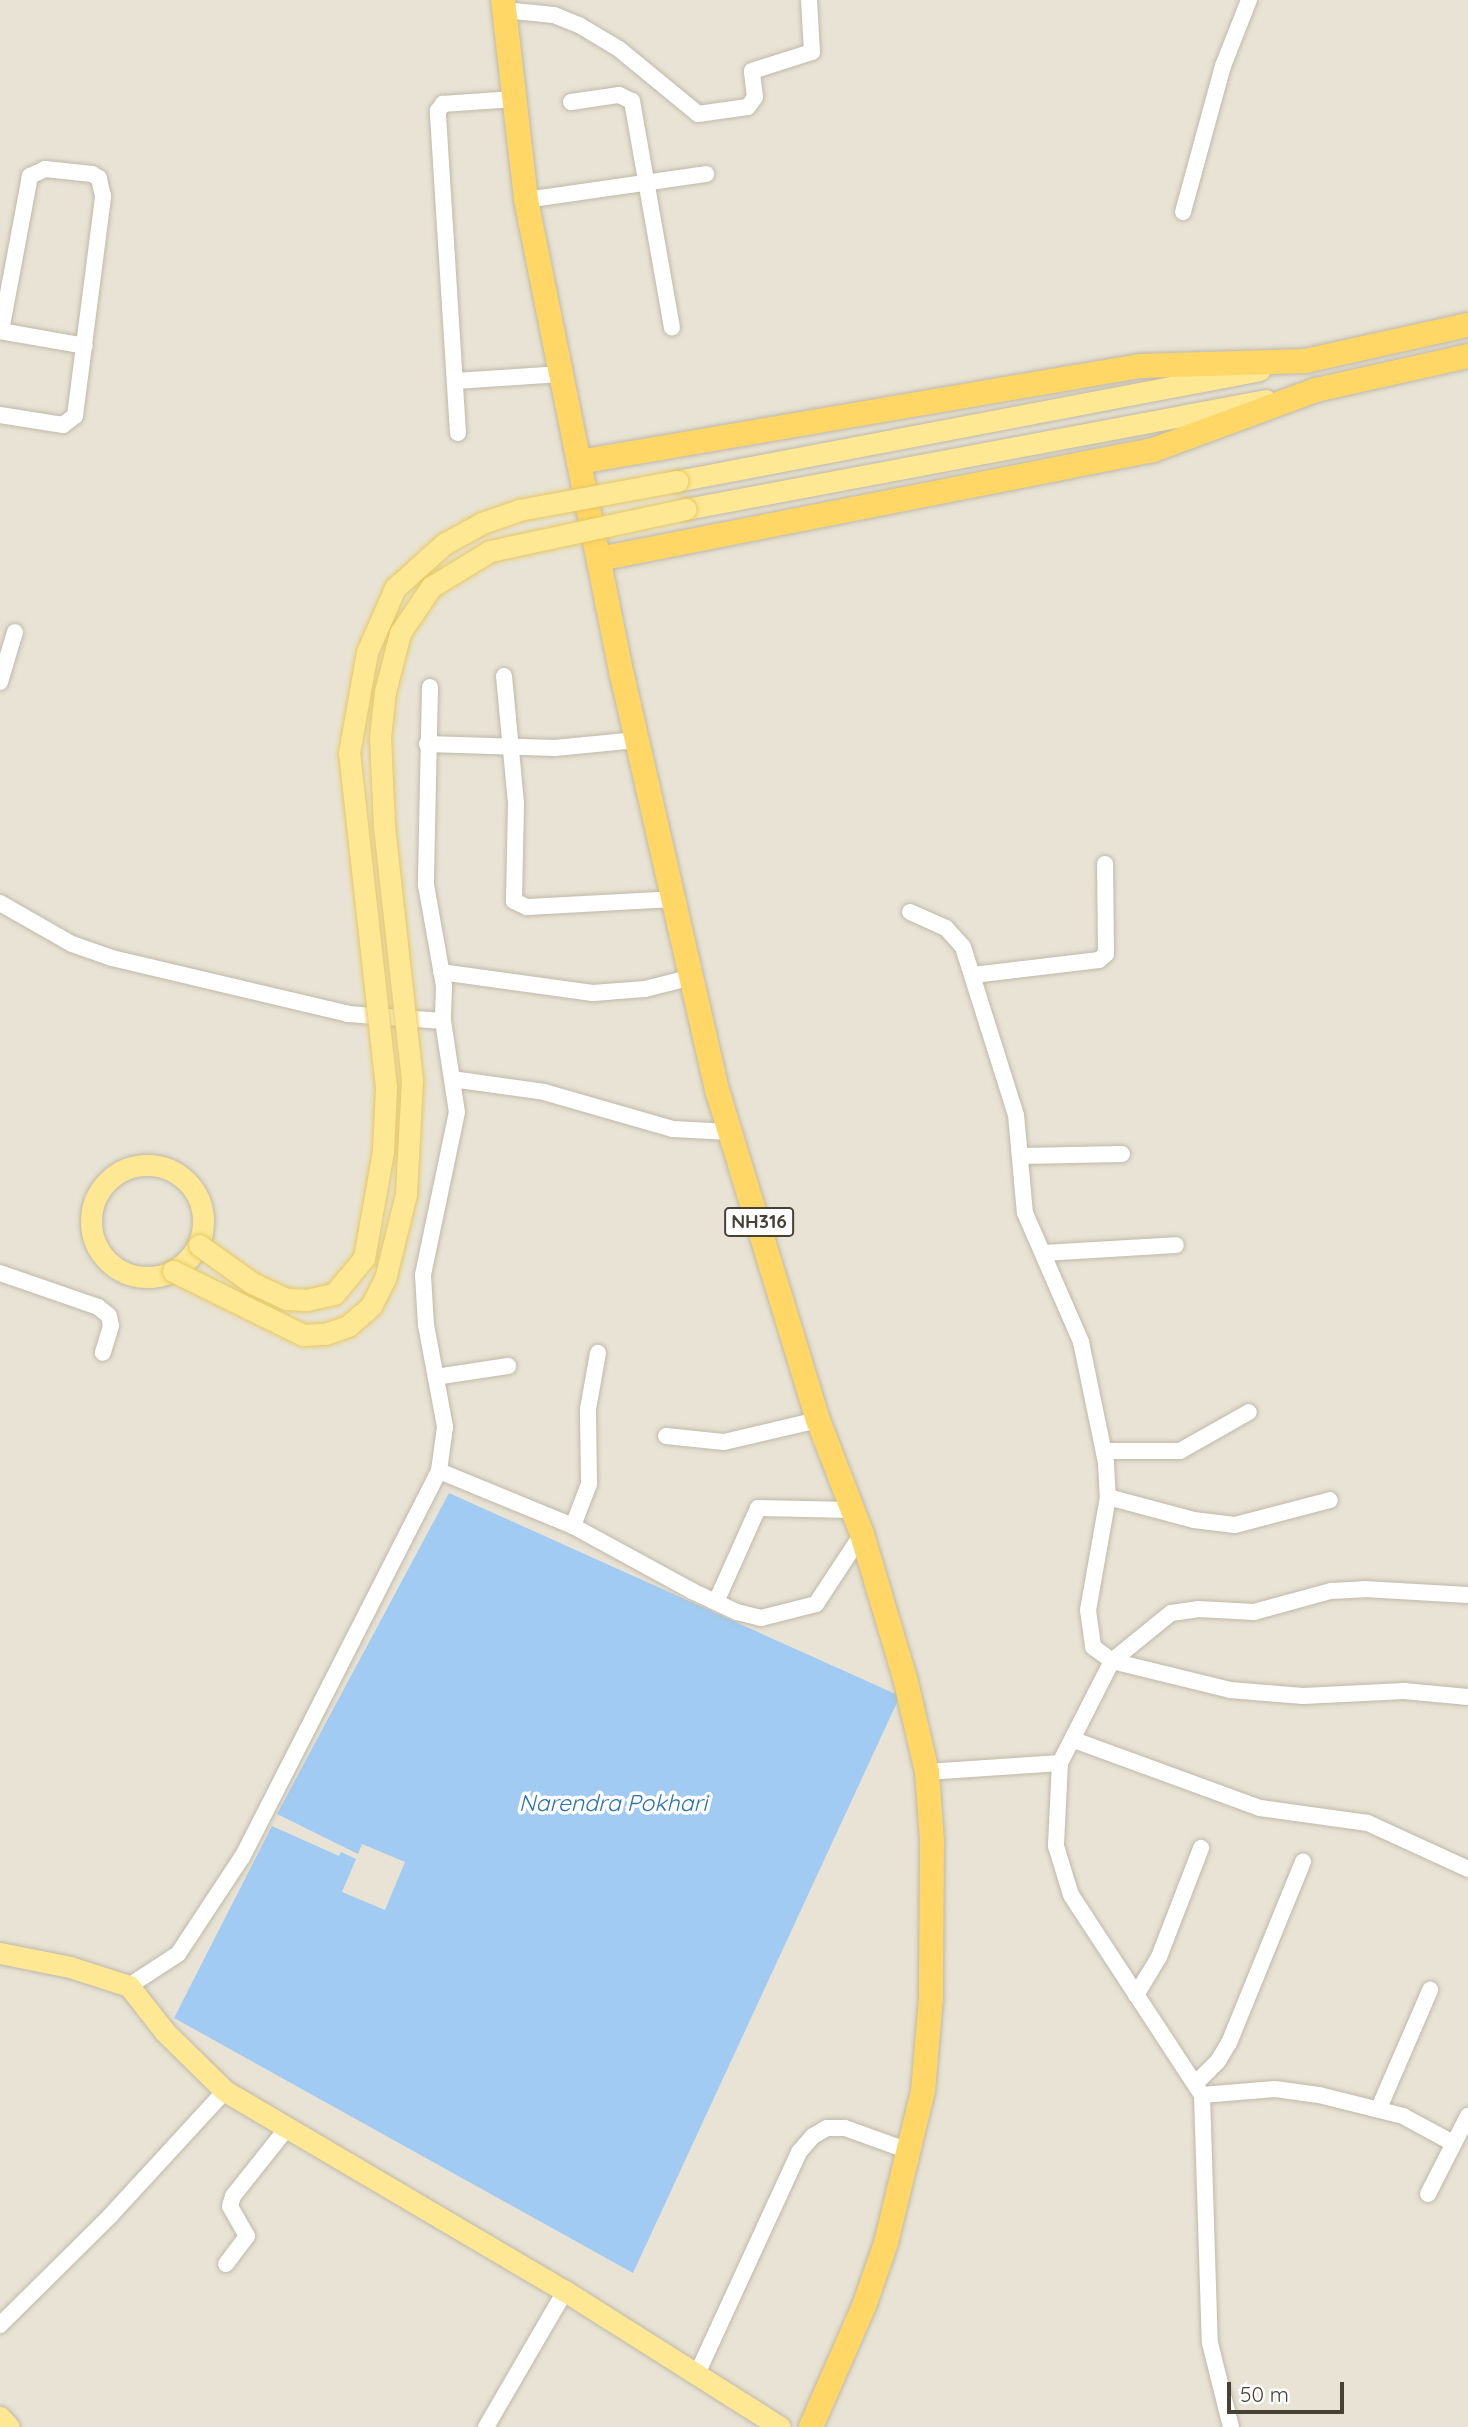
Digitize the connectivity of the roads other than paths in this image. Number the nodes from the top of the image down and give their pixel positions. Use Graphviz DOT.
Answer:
graph roads {
  1 [pos="808,0"];
  2 [pos="1249,0"];
  3 [pos="503,5"];
  4 [pos="513,99"];
  5 [pos="571,102"];
  6 [pos="706,174"];
  7 [pos="648,183"];
  8 [pos="526,200"];
  9 [pos="1183,212"];
  10 [pos="1468,325"];
  11 [pos="672,327"];
  12 [pos="1,331"];
  13 [pos="85,346"];
  14 [pos="1468,356"];
  15 [pos="1305,361"];
  16 [pos="561,374"];
  17 [pos="456,382"];
  18 [pos="1316,390"];
  19 [pos="0,415"];
  20 [pos="458,433"];
  21 [pos="579,462"];
  22 [pos="599,559"];
  23 [pos="15,632"];
  24 [pos="504,676"];
  25 [pos="0,681"];
  26 [pos="430,687"];
  27 [pos="637,740"];
  28 [pos="427,744"];
  29 [pos="511,748"];
  30 [pos="1105,864"];
  31 [pos="674,899"];
  32 [pos="0,903"];
  33 [pos="910,912"];
  34 [pos="441,972"];
  35 [pos="973,975"];
  36 [pos="692,977"];
  37 [pos="443,1021"];
  38 [pos="452,1079"];
  39 [pos="730,1132"];
  40 [pos="1122,1154"];
  41 [pos="1020,1156"];
  42 [pos="199,1245"];
  43 [pos="1176,1245"];
  44 [pos="1043,1253"];
  45 [pos="173,1271"];
  46 [pos="0,1273"];
  47 [pos="103,1353"];
  48 [pos="598,1353"];
  49 [pos="508,1366"];
  50 [pos="436,1377"];
  51 [pos="1249,1412"];
  52 [pos="818,1420"];
  53 [pos="666,1436"];
  54 [pos="1104,1451"];
  55 [pos="439,1471"];
  56 [pos="1108,1497"];
  57 [pos="1330,1500"];
  58 [pos="852,1510"];
  59 [pos="573,1526"];
  60 [pos="862,1534"];
  61 [pos="1468,1595"];
  62 [pos="716,1602"];
  63 [pos="1112,1661"];
  64 [pos="1468,1697"];
  65 [pos="1074,1740"];
  66 [pos="1055,1763"];
  67 [pos="927,1772"];
  68 [pos="1201,1848"];
  69 [pos="1303,1862"];
  70 [pos="1468,1869"];
  71 [pos="0,1953"];
  72 [pos="129,1986"];
  73 [pos="1430,1990"];
  74 [pos="1136,1995"];
  75 [pos="1199,2089"];
  76 [pos="225,2091"];
  77 [pos="1379,2108"];
  78 [pos="1468,2116"];
  79 [pos="287,2127"];
  80 [pos="1452,2143"];
  81 [pos="909,2151"];
  82 [pos="1428,2193"];
  83 [pos="226,2264"];
  84 [pos="565,2291"];
  85 [pos="0,2325"];
  86 [pos="697,2374"];
  87 [pos="0,2417"];
  88 [pos="770,2425"];
  89 [pos="9,2427"];
  90 [pos="486,2427"];
  91 [pos="811,2427"];
  92 [pos="1231,2427"];
  1 -- 3 [label="street"];
  2 -- 9 [label="street"];
  3 -- 4 [label="highway, NH316"];
  4 -- 8 [label="highway, NH316"];
  4 -- 17 [label="street"];
  5 -- 7 [label="street"];
  6 -- 7 [label="street"];
  7 -- 8 [label="street"];
  7 -- 11 [label="street"];
  8 -- 16 [label="highway, NH316"];
  10 -- 15 [label="highway"];
  12 -- 13 [label="street"];
  12 -- 13 [label="street"];
  13 -- 19 [label="street"];
  14 -- 18 [label="highway"];
  15 -- 21 [label="highway"];
  15 -- 42 [label="main road, bridge"];
  16 -- 17 [label="street"];
  16 -- 21 [label="highway, NH316"];
  17 -- 20 [label="street"];
  18 -- 22 [label="highway"];
  18 -- 45 [label="main road, bridge"];
  21 -- 22 [label="highway, NH316"];
  22 -- 27 [label="highway, NH316"];
  23 -- 25 [label="street"];
  24 -- 29 [label="street"];
  26 -- 28 [label="street"];
  27 -- 29 [label="street"];
  27 -- 31 [label="highway, NH316"];
  28 -- 29 [label="street"];
  28 -- 34 [label="street"];
  29 -- 31 [label="street"];
  30 -- 35 [label="street"];
  31 -- 36 [label="highway, NH316"];
  32 -- 37 [label="street"];
  33 -- 35 [label="street"];
  34 -- 36 [label="street"];
  34 -- 37 [label="street"];
  35 -- 41 [label="street"];
  36 -- 39 [label="highway, NH316"];
  37 -- 38 [label="street"];
  38 -- 39 [label="street"];
  38 -- 50 [label="street"];
  39 -- 52 [label="highway, NH316"];
  40 -- 41 [label="street"];
  41 -- 44 [label="street"];
  42 -- 45 [label="main road"];
  42 -- 45 [label="main road"];
  43 -- 44 [label="street"];
  44 -- 54 [label="street"];
  46 -- 47 [label="street"];
  48 -- 59 [label="street"];
  49 -- 50 [label="street"];
  50 -- 55 [label="street"];
  51 -- 54 [label="street"];
  52 -- 53 [label="street"];
  52 -- 58 [label="highway, NH316"];
  54 -- 56 [label="street"];
  55 -- 59 [label="street"];
  55 -- 72 [label="street"];
  56 -- 57 [label="street"];
  56 -- 63 [label="street"];
  58 -- 60 [label="highway, NH316"];
  58 -- 62 [label="street"];
  59 -- 62 [label="street"];
  60 -- 62 [label="street"];
  60 -- 67 [label="highway, NH316"];
  61 -- 63 [label="street"];
  63 -- 64 [label="street"];
  63 -- 65 [label="street"];
  65 -- 66 [label="street"];
  65 -- 70 [label="street"];
  66 -- 67 [label="street"];
  66 -- 74 [label="street"];
  67 -- 81 [label="highway, NH316"];
  68 -- 74 [label="street"];
  69 -- 75 [label="street"];
  71 -- 72 [label="main road"];
  72 -- 76 [label="main road"];
  73 -- 77 [label="street"];
  74 -- 75 [label="street"];
  75 -- 77 [label="street"];
  75 -- 92 [label="street"];
  76 -- 79 [label="main road"];
  76 -- 85 [label="street"];
  77 -- 80 [label="street"];
  78 -- 80 [label="street"];
  79 -- 83 [label="street"];
  79 -- 84 [label="main road"];
  80 -- 82 [label="street"];
  81 -- 86 [label="street"];
  81 -- 91 [label="highway, NH316"];
  84 -- 86 [label="main road"];
  84 -- 90 [label="street"];
  86 -- 88 [label="main road"];
  87 -- 89 [label="main road"];
}
